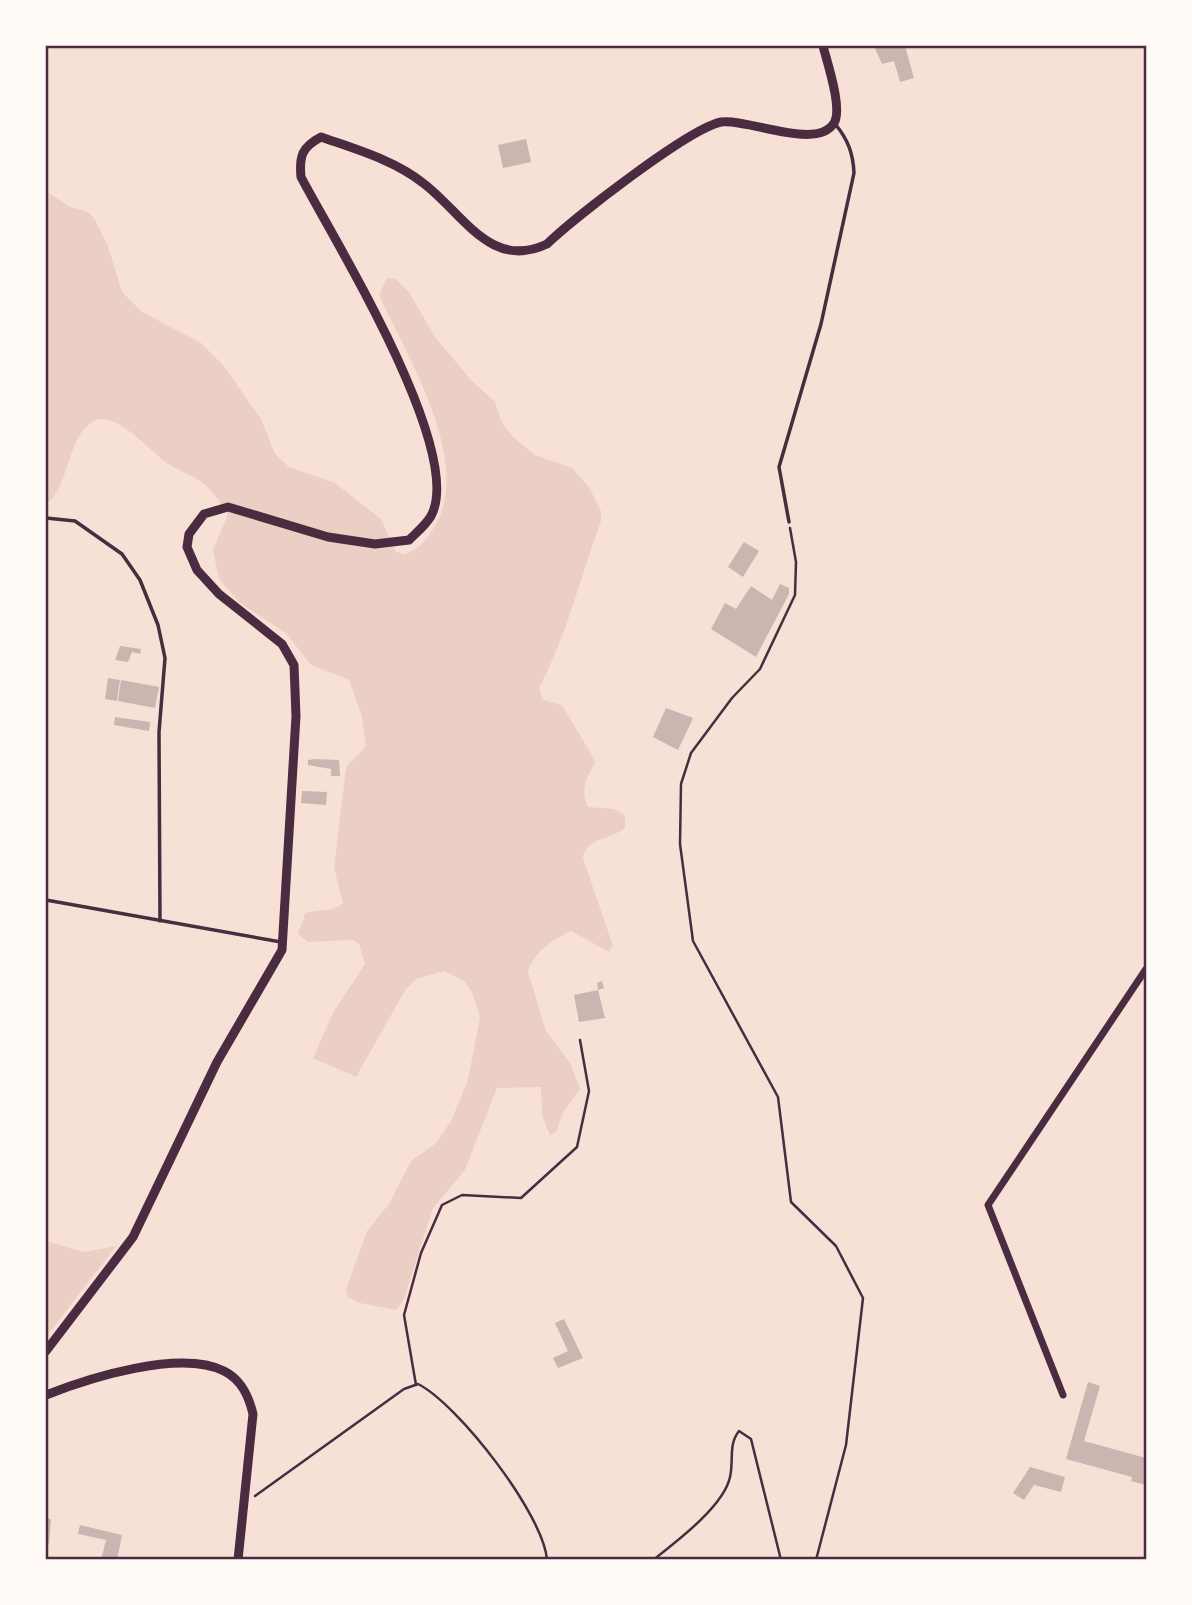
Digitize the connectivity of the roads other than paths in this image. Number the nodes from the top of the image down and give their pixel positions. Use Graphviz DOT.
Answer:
graph roads {
  1 [pos="823,46"];
  2 [pos="835,123"];
  3 [pos="46,518"];
  4 [pos="789,522"];
  5 [pos="46,900"];
  6 [pos="160,921"];
  7 [pos="283,943"];
  8 [pos="1146,969"];
  9 [pos="46,1351"];
  10 [pos="46,1395"];
  11 [pos="1063,1395"];
  12 [pos="238,1559"];
  1 -- 2 [label="street"];
  2 -- 4 [label="lane"];
  2 -- 7 [label="street"];
  3 -- 6 [label="lane"];
  5 -- 6 [label="lane"];
  6 -- 7 [label="lane"];
  7 -- 9 [label="street"];
  8 -- 11 [label="street"];
  10 -- 12 [label="street"];
}
